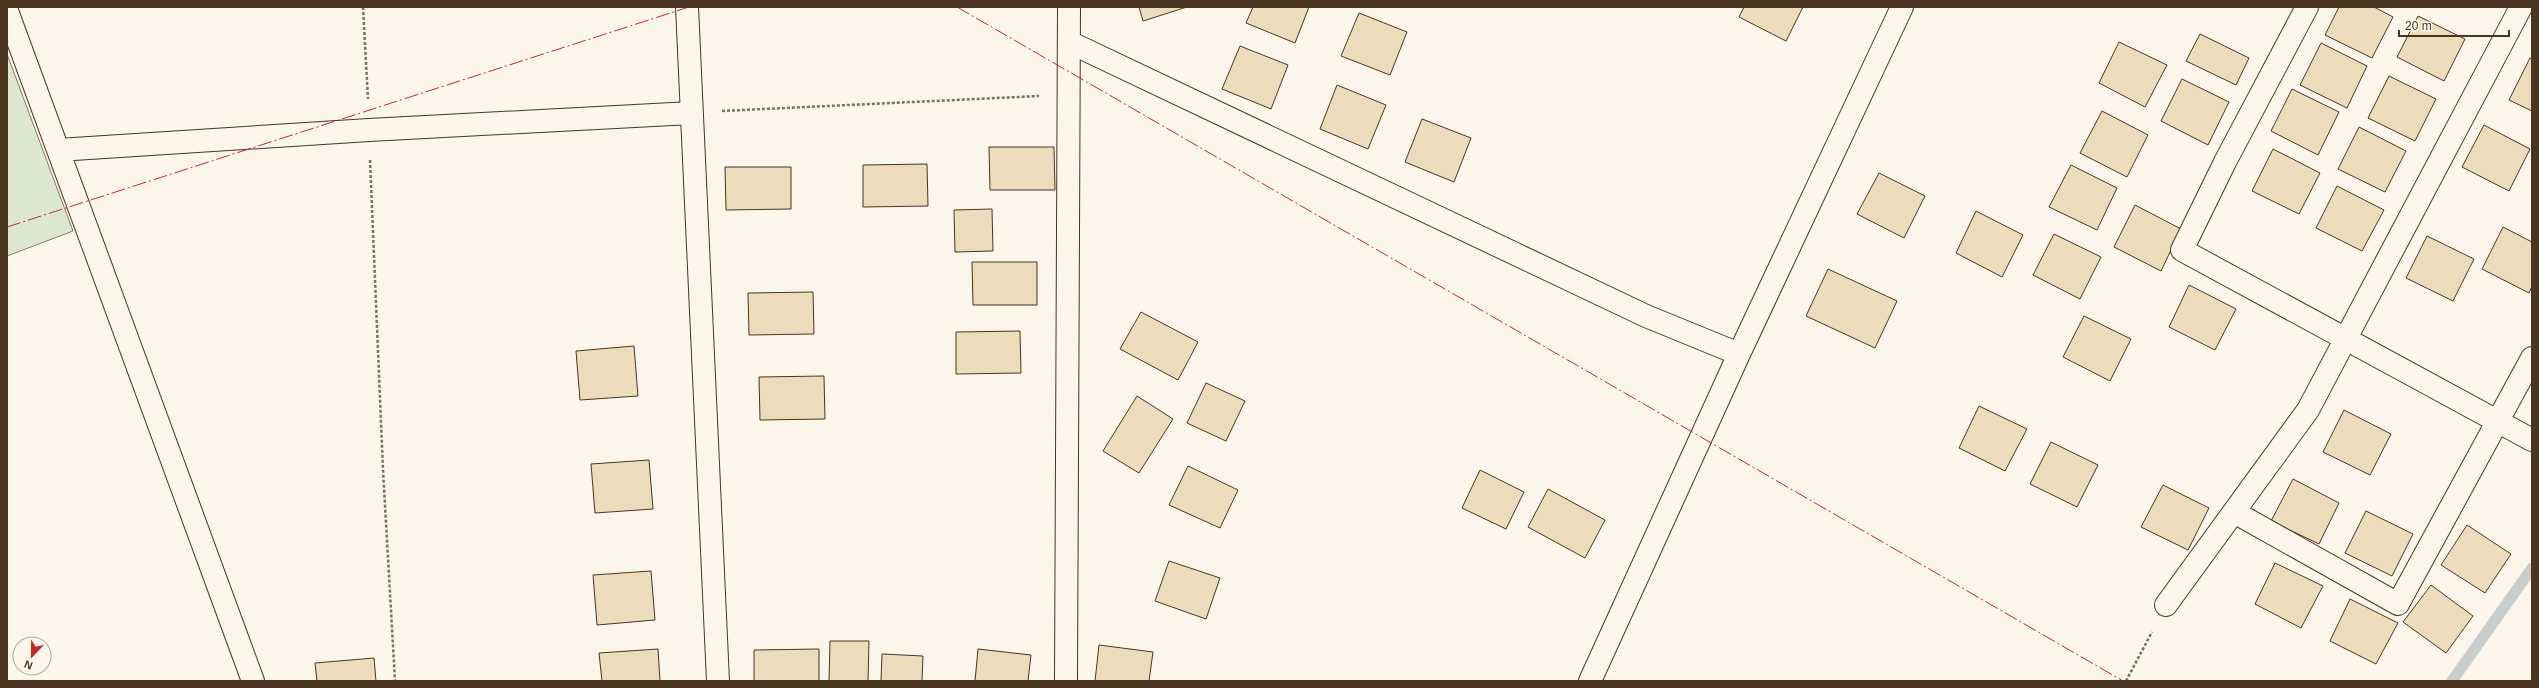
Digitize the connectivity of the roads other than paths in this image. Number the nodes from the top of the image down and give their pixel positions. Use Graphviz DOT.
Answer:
graph roads {
  1 [pos="687,7"];
  2 [pos="1069,7"];
  3 [pos="1902,7"];
  4 [pos="2307,7"];
  5 [pos="2521,7"];
  6 [pos="7,11"];
  7 [pos="1070,42"];
  8 [pos="692,113"];
  9 [pos="58,150"];
  10 [pos="2344,338"];
  11 [pos="1738,354"];
  12 [pos="2532,358"];
  13 [pos="2498,421"];
  14 [pos="2532,440"];
  15 [pos="2234,512"];
  16 [pos="2166,605"];
  17 [pos="253,681"];
  18 [pos="718,681"];
  19 [pos="1066,681"];
  20 [pos="1590,681"];
  1 -- 8 [label="street"];
  2 -- 7 [label="street"];
  3 -- 11 [label="street"];
  4 -- 10 [label="street"];
  5 -- 10 [label="street"];
  6 -- 9 [label="street"];
  7 -- 11 [label="street"];
  7 -- 19 [label="street"];
  8 -- 9 [label="street"];
  8 -- 18 [label="street"];
  9 -- 17 [label="street"];
  10 -- 13 [label="street"];
  10 -- 15 [label="street"];
  11 -- 20 [label="street"];
  12 -- 13 [label="street"];
  13 -- 14 [label="street"];
  13 -- 15 [label="street"];
  15 -- 16 [label="street"];
}
